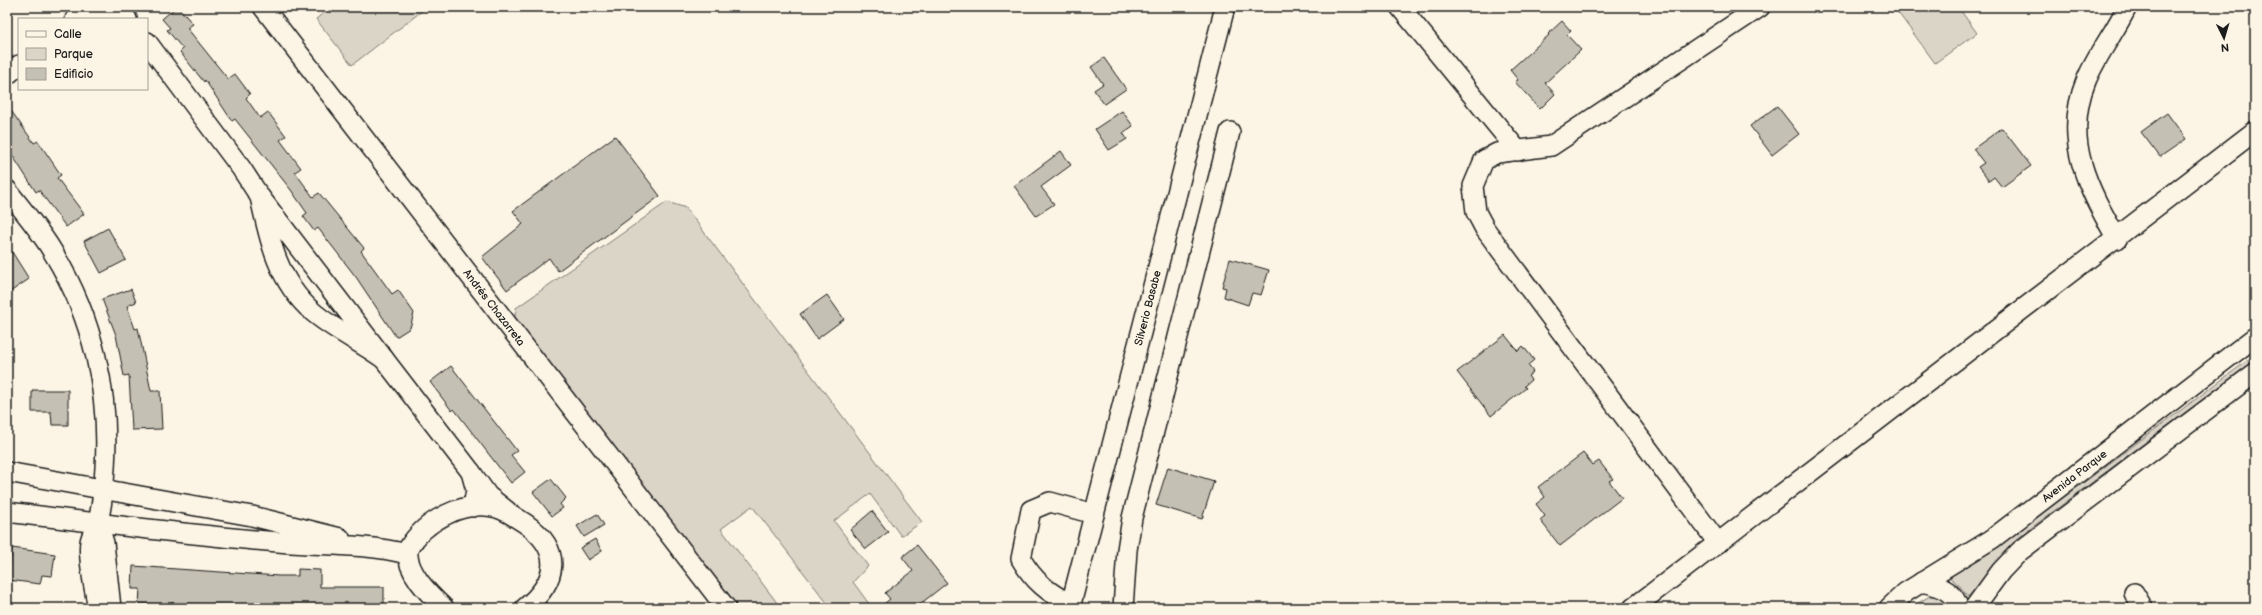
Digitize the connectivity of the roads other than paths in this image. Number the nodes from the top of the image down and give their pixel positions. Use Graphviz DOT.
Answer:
graph roads {
  1 [pos="78,7"];
  2 [pos="124,7"];
  3 [pos="263,7"];
  4 [pos="1225,7"];
  5 [pos="1400,7"];
  6 [pos="1760,7"];
  7 [pos="2127,7"];
  8 [pos="70,18"];
  9 [pos="78,18"];
  10 [pos="126,18"];
  11 [pos="130,18"];
  12 [pos="148,43"];
  13 [pos="18,66"];
  14 [pos="7,75"];
  15 [pos="2255,131"];
  16 [pos="1230,132"];
  17 [pos="1518,152"];
  18 [pos="7,190"];
  19 [pos="260,196"];
  20 [pos="2117,239"];
  21 [pos="2255,338"];
  22 [pos="384,359"];
  23 [pos="2255,373"];
  24 [pos="7,472"];
  25 [pos="470,472"];
  26 [pos="103,489"];
  27 [pos="473,507"];
  28 [pos="7,512"];
  29 [pos="511,514"];
  30 [pos="1094,514"];
  31 [pos="98,523"];
  32 [pos="1718,543"];
  33 [pos="362,546"];
  34 [pos="407,554"];
  35 [pos="1922,582"];
  36 [pos="1070,606"];
  37 [pos="98,608"];
  38 [pos="111,608"];
  39 [pos="444,608"];
  40 [pos="524,608"];
  41 [pos="726,608"];
  42 [pos="1123,608"];
  43 [pos="1633,608"];
  44 [pos="1889,608"];
  45 [pos="1958,608"];
  46 [pos="1974,608"];
  1 -- 8 [label="street"];
  2 -- 11 [label="street"];
  3 -- 41 [label="street, Andrés Chazarreta"];
  4 -- 30 [label="street, Silverio Basabe"];
  5 -- 17 [label="street"];
  6 -- 17 [label="street"];
  7 -- 20 [label="street"];
  9 -- 10 [label="street"];
  12 -- 19 [label="street"];
  13 -- 14 [label="street"];
  15 -- 20 [label="street"];
  16 -- 42 [label="street"];
  17 -- 32 [label="street"];
  18 -- 26 [label="street"];
  19 -- 22 [label="street"];
  19 -- 22 [label="street"];
  20 -- 32 [label="street"];
  21 -- 35 [label="street, Avenida Parque"];
  22 -- 25 [label="street"];
  23 -- 46 [label="street"];
  24 -- 26 [label="street"];
  25 -- 27 [label="street"];
  25 -- 29 [label="street"];
  26 -- 31 [label="street"];
  26 -- 33 [label="street"];
  27 -- 29 [label="street"];
  27 -- 34 [label="street"];
  28 -- 31 [label="street"];
  29 -- 40 [label="street"];
  30 -- 36 [label="street, Silverio Basabe"];
  30 -- 36 [label="street"];
  31 -- 33 [label="street"];
  31 -- 37 [label="street"];
  31 -- 38 [label="street"];
  32 -- 43 [label="street"];
  33 -- 34 [label="street"];
  34 -- 39 [label="street"];
  35 -- 44 [label="street, Avenida Parque"];
  35 -- 45 [label="street"];
}
